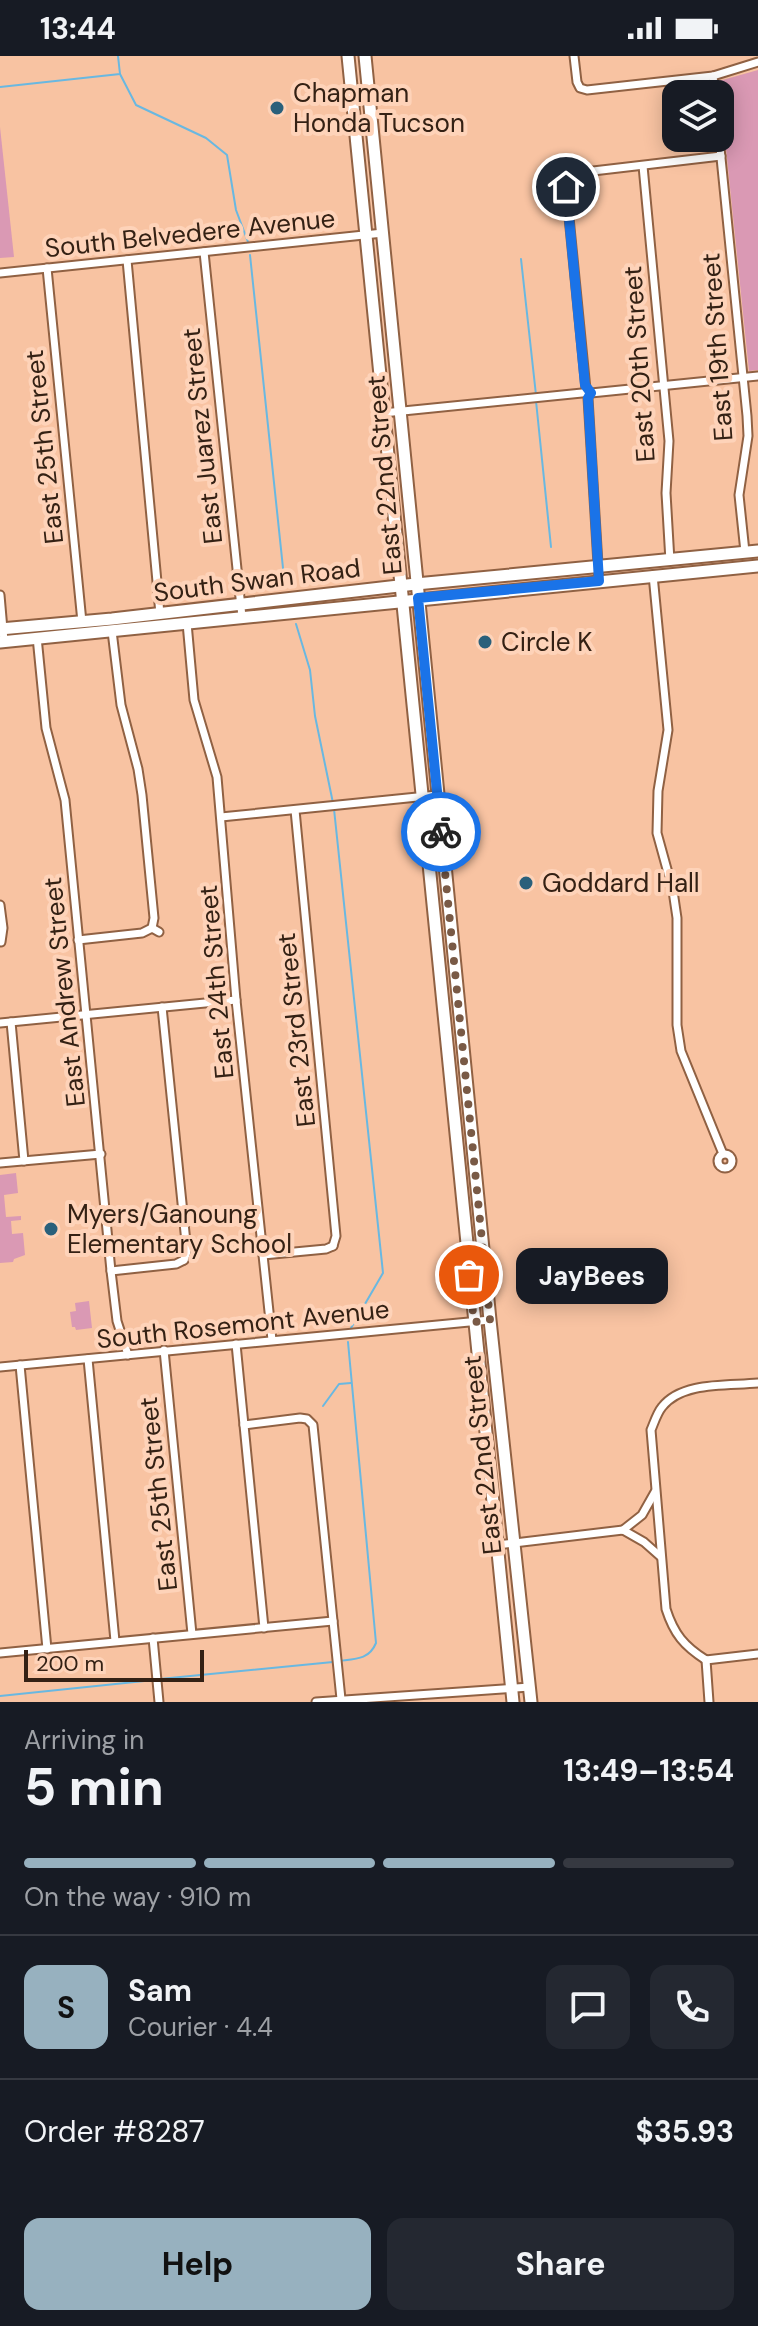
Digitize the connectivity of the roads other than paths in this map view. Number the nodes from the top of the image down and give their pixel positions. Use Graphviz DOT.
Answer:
graph roads {
  1 [pos="348,56"];
  2 [pos="365,56"];
  3 [pos="574,56"];
  4 [pos="758,62"];
  5 [pos="713,76"];
  6 [pos="713,80"];
  7 [pos="721,152"];
  8 [pos="721,156"];
  9 [pos="643,166"];
  10 [pos="383,233"];
  11 [pos="366,235"];
  12 [pos="204,252"];
  13 [pos="127,260"];
  14 [pos="47,268"];
  15 [pos="0,273"];
  16 [pos="758,376"];
  17 [pos="743,378"];
  18 [pos="664,386"];
  19 [pos="586,393"];
  20 [pos="400,411"];
  21 [pos="383,413"];
  22 [pos="752,552"];
  23 [pos="670,561"];
  24 [pos="758,566"];
  25 [pos="597,567"];
  26 [pos="653,575"];
  27 [pos="599,581"];
  28 [pos="416,584"];
  29 [pos="400,586"];
  30 [pos="0,595"];
  31 [pos="418,598"];
  32 [pos="402,600"];
  33 [pos="241,611"];
  34 [pos="160,614"];
  35 [pos="82,622"];
  36 [pos="187,623"];
  37 [pos="112,631"];
  38 [pos="36,632"];
  39 [pos="2,635"];
  40 [pos="437,795"];
  41 [pos="421,797"];
  42 [pos="295,810"];
  43 [pos="221,817"];
  44 [pos="0,905"];
  45 [pos="451,932"];
  46 [pos="434,933"];
  47 [pos="78,940"];
  48 [pos="2,944"];
  49 [pos="236,1000"];
  50 [pos="162,1007"];
  51 [pos="87,1014"];
  52 [pos="11,1022"];
  53 [pos="0,1023"];
  54 [pos="470,1126"];
  55 [pos="454,1127"];
  56 [pos="101,1154"];
  57 [pos="723,1154"];
  58 [pos="24,1161"];
  59 [pos="0,1163"];
  60 [pos="263,1255"];
  61 [pos="184,1260"];
  62 [pos="192,1266"];
  63 [pos="111,1271"];
  64 [pos="490,1320"];
  65 [pos="474,1322"];
  66 [pos="272,1340"];
  67 [pos="236,1344"];
  68 [pos="164,1350"];
  69 [pos="128,1355"];
  70 [pos="88,1359"];
  71 [pos="20,1365"];
  72 [pos="0,1367"];
  73 [pos="758,1383"];
  74 [pos="244,1425"];
  75 [pos="656,1490"];
  76 [pos="623,1530"];
  77 [pos="513,1543"];
  78 [pos="496,1546"];
  79 [pos="661,1557"];
  80 [pos="333,1621"];
  81 [pos="264,1628"];
  82 [pos="192,1634"];
  83 [pos="153,1638"];
  84 [pos="115,1641"];
  85 [pos="47,1649"];
  86 [pos="0,1653"];
  87 [pos="758,1654"];
  88 [pos="706,1660"];
  89 [pos="511,1687"];
  90 [pos="530,1687"];
  91 [pos="341,1699"];
  92 [pos="159,1702"];
  93 [pos="316,1702"];
  94 [pos="513,1702"];
  95 [pos="531,1702"];
  96 [pos="709,1702"];
  1 -- 11 [label="main road, East 22nd Street"];
  2 -- 10 [label="main road, East 22nd Street"];
  3 -- 5 [label="street"];
  4 -- 5 [label="street"];
  5 -- 6 [label="street"];
  7 -- 8 [label="street, East 19th Street"];
  8 -- 9 [label="street"];
  8 -- 17 [label="street, East 19th Street"];
  9 -- 18 [label="street, East 20th Street"];
  9 -- 19 [label="street"];
  10 -- 11 [label="street, South Belvedere Avenue"];
  10 -- 20 [label="main road, East 22nd Street"];
  11 -- 12 [label="street, South Belvedere Avenue"];
  11 -- 21 [label="main road, East 22nd Street"];
  12 -- 13 [label="street, South Belvedere Avenue"];
  12 -- 33 [label="street, East Juarez Street"];
  13 -- 14 [label="street, South Belvedere Avenue"];
  13 -- 34 [label="street"];
  14 -- 15 [label="street, South Belvedere Avenue"];
  14 -- 35 [label="street, East 25th Street"];
  16 -- 17 [label="street"];
  17 -- 18 [label="street"];
  17 -- 22 [label="street, East 19th Street"];
  18 -- 19 [label="street"];
  18 -- 23 [label="street, East 20th Street"];
  19 -- 20 [label="street"];
  19 -- 25 [label="street"];
  20 -- 21 [label="street"];
  20 -- 28 [label="main road, East 22nd Street"];
  21 -- 29 [label="main road, East 22nd Street"];
  22 -- 23 [label="main road, South Swan Road"];
  23 -- 25 [label="main road, South Swan Road"];
  24 -- 26 [label="main road, South Swan Road"];
  25 -- 27 [label="street"];
  25 -- 28 [label="main road, South Swan Road"];
  26 -- 27 [label="main road, South Swan Road"];
  26 -- 57 [label="street"];
  27 -- 31 [label="main road, South Swan Road"];
  28 -- 29 [label="main road, South Swan Road"];
  28 -- 31 [label="main road, East 22nd Street"];
  29 -- 32 [label="main road, East 22nd Street"];
  29 -- 33 [label="main road, South Swan Road"];
  30 -- 39 [label="street"];
  31 -- 32 [label="main road, South Swan Road"];
  31 -- 40 [label="main road, East 22nd Street"];
  32 -- 33 [label="main road, South Swan Road"];
  32 -- 41 [label="main road, East 22nd Street"];
  33 -- 34 [label="main road, South Swan Road"];
  33 -- 36 [label="main road, South Swan Road"];
  34 -- 35 [label="main road, South Swan Road"];
  35 -- 38 [label="main road, South Swan Road"];
  36 -- 37 [label="main road, South Swan Road"];
  36 -- 43 [label="street, East 24th Street"];
  37 -- 38 [label="main road, South Swan Road"];
  37 -- 47 [label="street"];
  38 -- 39 [label="main road, South Swan Road"];
  38 -- 47 [label="street, East Andrew Street"];
  40 -- 41 [label="street"];
  40 -- 45 [label="main road, East 22nd Street"];
  41 -- 42 [label="street"];
  41 -- 46 [label="main road, East 22nd Street"];
  42 -- 43 [label="street"];
  42 -- 60 [label="street, East 23rd Street"];
  43 -- 49 [label="street, East 24th Street"];
  44 -- 48 [label="street"];
  45 -- 46 [label="main road"];
  45 -- 54 [label="main road, East 22nd Street"];
  46 -- 55 [label="main road, East 22nd Street"];
  47 -- 51 [label="street, East Andrew Street"];
  49 -- 50 [label="street"];
  49 -- 60 [label="street, East 24th Street"];
  50 -- 51 [label="street"];
  50 -- 61 [label="street"];
  51 -- 52 [label="street"];
  51 -- 56 [label="street, East Andrew Street"];
  52 -- 53 [label="street"];
  52 -- 58 [label="street"];
  54 -- 55 [label="main road"];
  54 -- 64 [label="main road, East 22nd Street"];
  55 -- 65 [label="main road, East 22nd Street"];
  56 -- 58 [label="street"];
  56 -- 63 [label="street, East Andrew Street"];
  58 -- 59 [label="street"];
  60 -- 66 [label="street, East 24th Street"];
  61 -- 62 [label="street"];
  61 -- 63 [label="street"];
  63 -- 69 [label="street, East Andrew Street"];
  64 -- 65 [label="street, South Rosemont Avenue"];
  64 -- 77 [label="main road, East 22nd Street"];
  65 -- 66 [label="street, South Rosemont Avenue"];
  65 -- 78 [label="main road, East 22nd Street"];
  66 -- 67 [label="street, South Rosemont Avenue"];
  67 -- 68 [label="street, South Rosemont Avenue"];
  67 -- 74 [label="street"];
  68 -- 69 [label="street, South Rosemont Avenue"];
  68 -- 82 [label="street, East 25th Street"];
  69 -- 70 [label="street, South Rosemont Avenue"];
  70 -- 71 [label="street, South Rosemont Avenue"];
  70 -- 84 [label="street"];
  71 -- 72 [label="street, South Rosemont Avenue"];
  71 -- 85 [label="street"];
  73 -- 75 [label="street"];
  74 -- 80 [label="street"];
  74 -- 81 [label="street"];
  75 -- 76 [label="street"];
  75 -- 79 [label="street"];
  76 -- 77 [label="street"];
  76 -- 79 [label="street"];
  77 -- 78 [label="street"];
  77 -- 90 [label="main road, East 22nd Street"];
  78 -- 89 [label="main road, East 22nd Street"];
  79 -- 88 [label="street"];
  80 -- 81 [label="street"];
  80 -- 91 [label="street"];
  81 -- 82 [label="street"];
  82 -- 83 [label="street"];
  83 -- 84 [label="street"];
  83 -- 92 [label="street"];
  84 -- 85 [label="street"];
  85 -- 86 [label="street"];
  87 -- 88 [label="street"];
  88 -- 96 [label="street"];
  89 -- 90 [label="street"];
  89 -- 91 [label="street"];
  89 -- 94 [label="main road, East 22nd Street"];
  90 -- 95 [label="main road, East 22nd Street"];
  91 -- 93 [label="street"];
}
